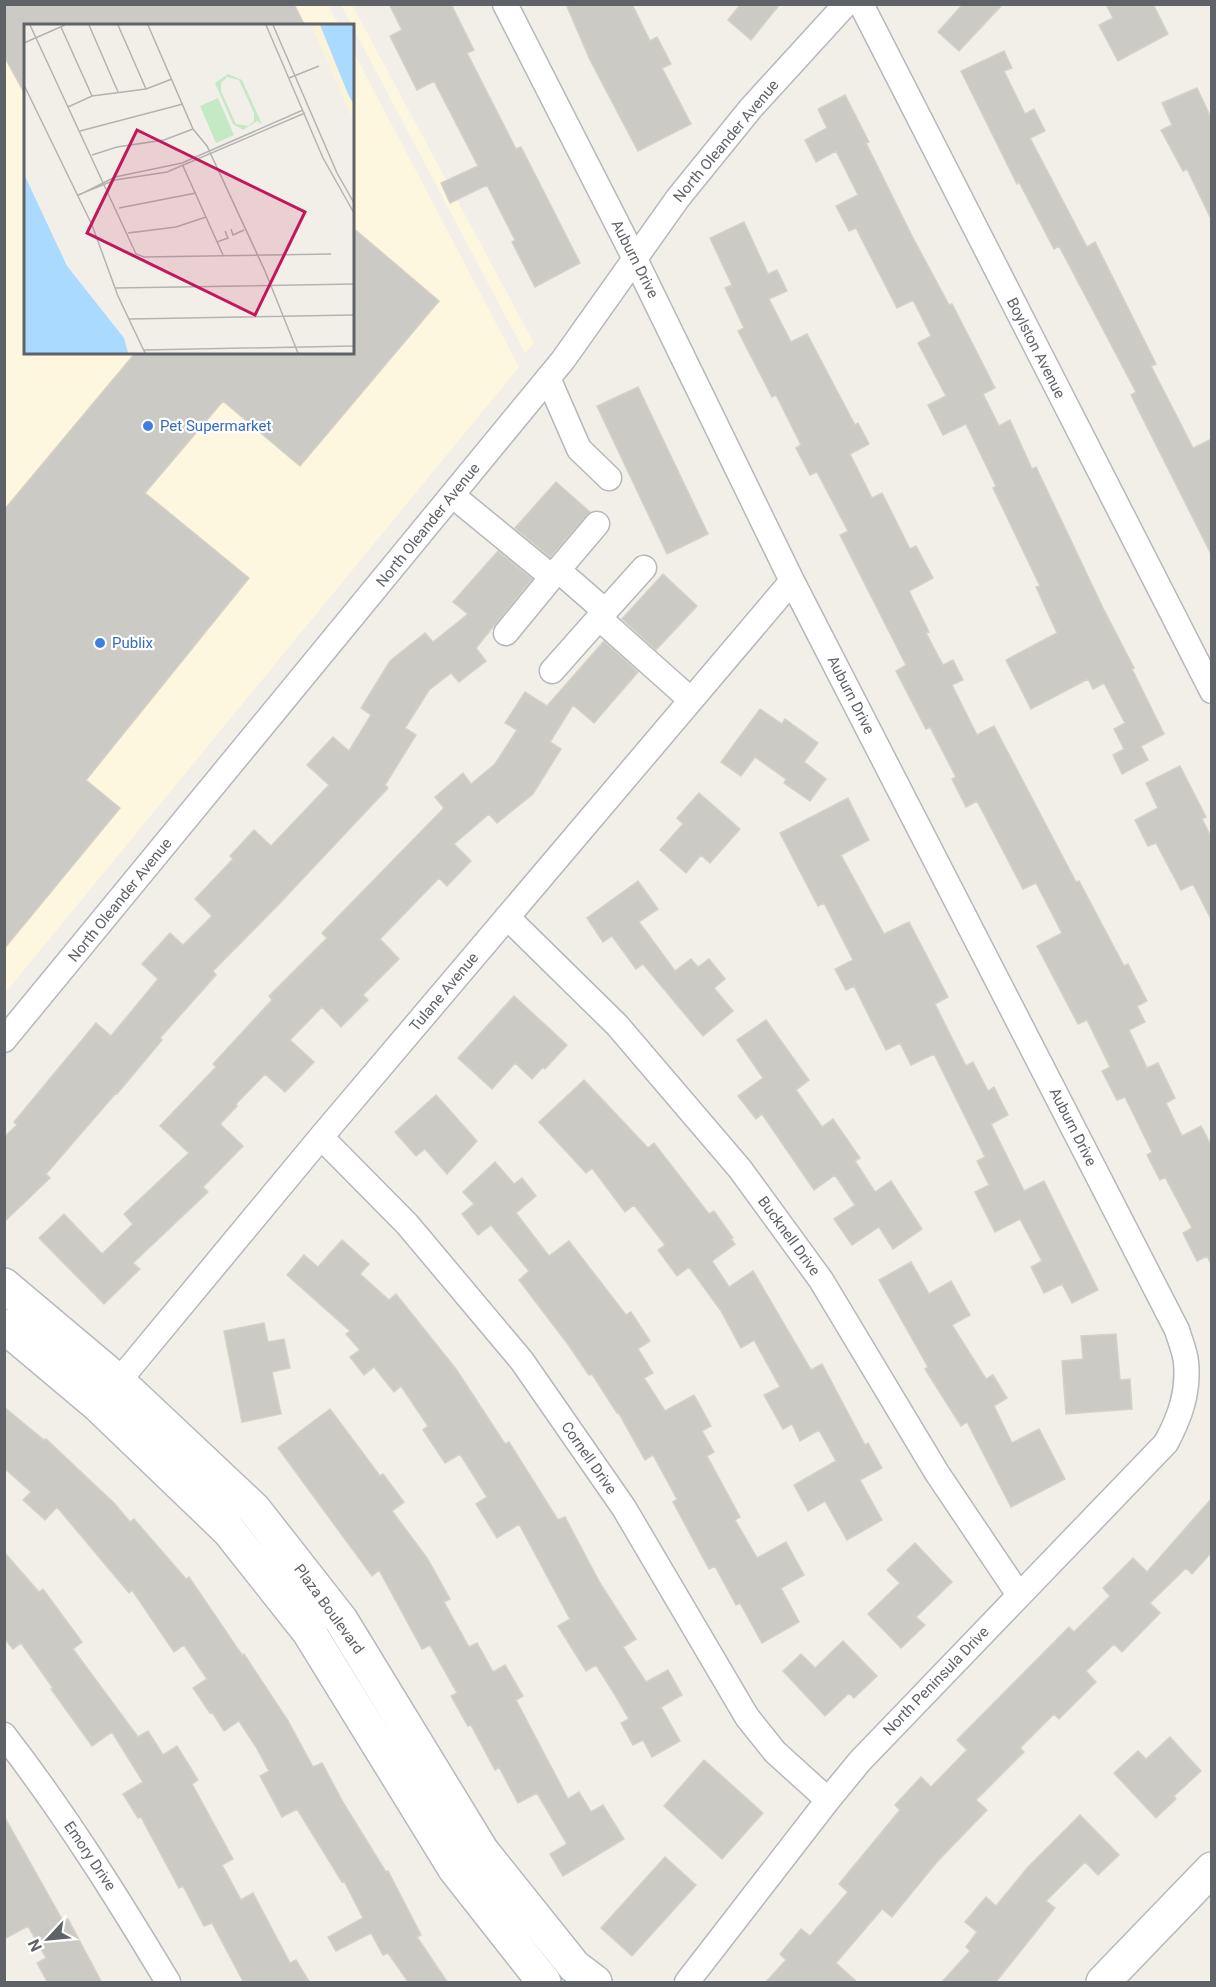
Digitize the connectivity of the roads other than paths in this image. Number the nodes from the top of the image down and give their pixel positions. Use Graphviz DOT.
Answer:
graph roads {
  1 [pos="505,4"];
  2 [pos="846,4"];
  3 [pos="861,4"];
  4 [pos="634,257"];
  5 [pos="548,378"];
  6 [pos="609,478"];
  7 [pos="452,495"];
  8 [pos="597,524"];
  9 [pos="644,568"];
  10 [pos="555,573"];
  11 [pos="792,581"];
  12 [pos="602,615"];
  13 [pos="506,633"];
  14 [pos="552,671"];
  15 [pos="1212,691"];
  16 [pos="691,700"];
  17 [pos="507,917"];
  18 [pos="4,1040"];
  19 [pos="321,1137"];
  20 [pos="4,1285"];
  21 [pos="4,1326"];
  22 [pos="1185,1387"];
  23 [pos="108,1393"];
  24 [pos="1019,1595"];
  25 [pos="4,1735"];
  26 [pos="828,1800"];
  27 [pos="1212,1869"];
  28 [pos="168,1983"];
  29 [pos="543,1983"];
  30 [pos="595,1983"];
  31 [pos="687,1983"];
  32 [pos="1103,1983"];
  1 -- 4 [label="street, Auburn Drive"];
  2 -- 4 [label="street, North Oleander Avenue"];
  3 -- 15 [label="street, Boylston Avenue"];
  4 -- 5 [label="street, North Oleander Avenue"];
  4 -- 11 [label="street, Auburn Drive"];
  5 -- 6 [label="street"];
  5 -- 7 [label="street, North Oleander Avenue"];
  7 -- 10 [label="street"];
  7 -- 18 [label="street, North Oleander Avenue"];
  8 -- 10 [label="street"];
  9 -- 12 [label="street"];
  10 -- 12 [label="street"];
  10 -- 13 [label="street"];
  11 -- 16 [label="street, Tulane Avenue"];
  11 -- 22 [label="street, Auburn Drive"];
  12 -- 14 [label="street"];
  12 -- 16 [label="street"];
  16 -- 17 [label="street, Tulane Avenue"];
  17 -- 19 [label="street, Tulane Avenue"];
  17 -- 24 [label="street, Bucknell Drive"];
  19 -- 23 [label="street, Tulane Avenue"];
  19 -- 26 [label="street, Cornell Drive"];
  20 -- 23 [label="street, Plaza Boulevard"];
  21 -- 23 [label="street, Plaza Boulevard"];
  22 -- 24 [label="street, North Peninsula Drive"];
  23 -- 29 [label="street, Plaza Boulevard"];
  23 -- 30 [label="street, Plaza Boulevard"];
  24 -- 26 [label="street, North Peninsula Drive"];
  25 -- 28 [label="street, Emory Drive"];
  26 -- 31 [label="street, North Peninsula Drive"];
  27 -- 32 [label="street"];
}
